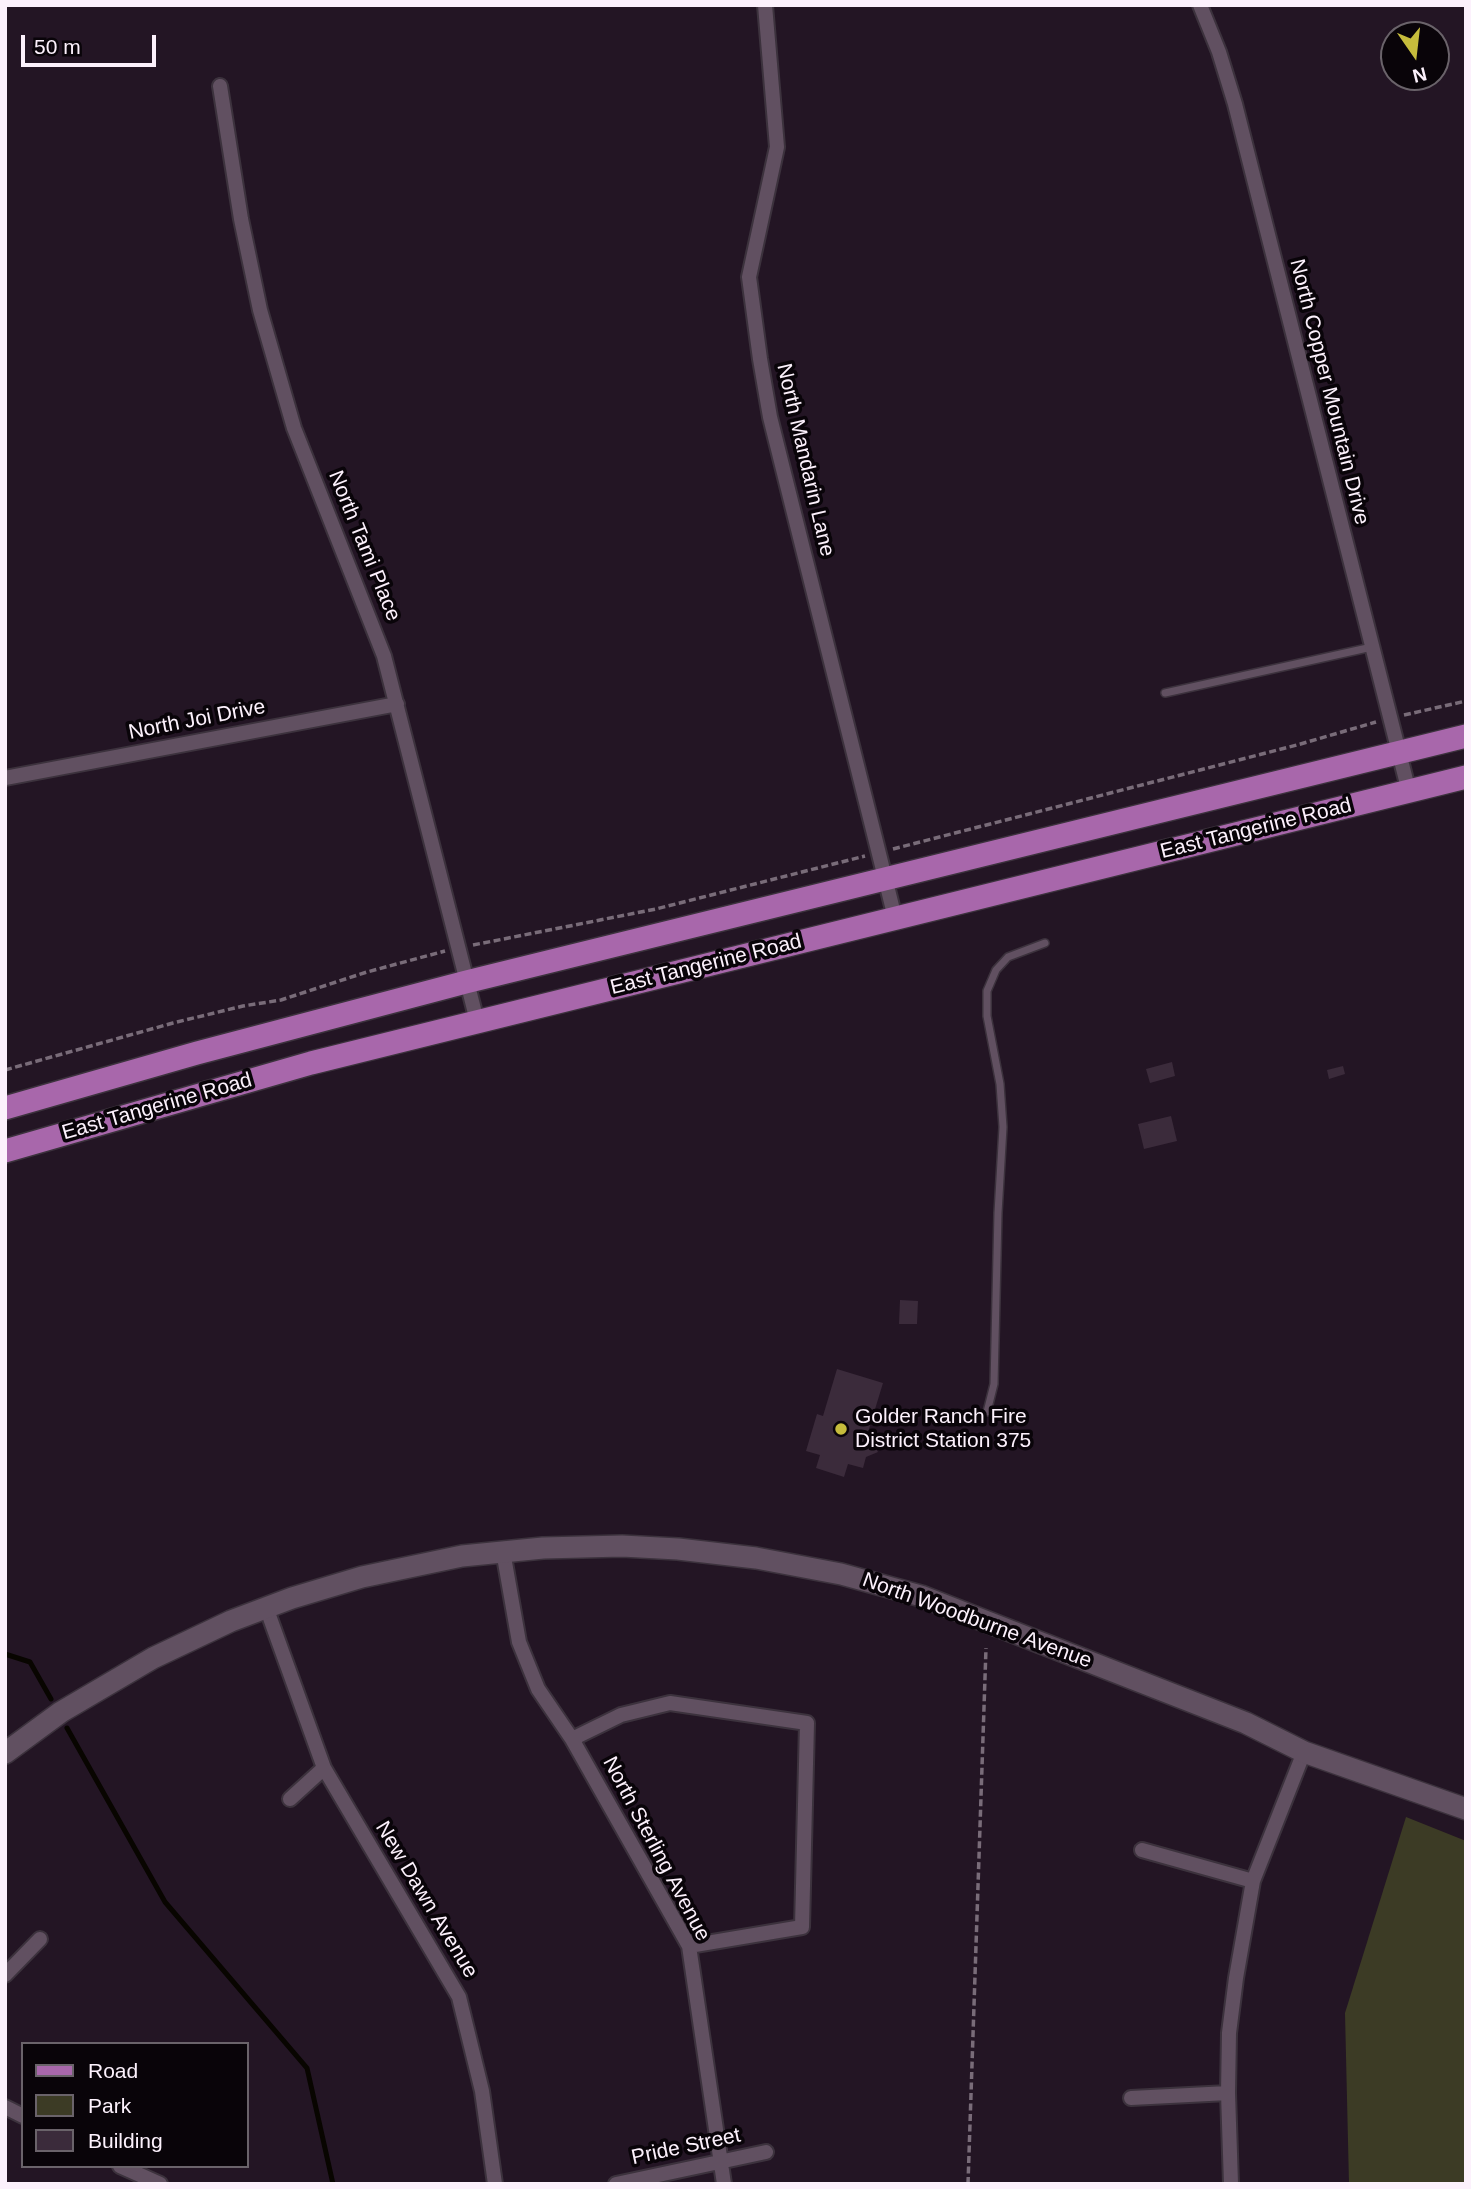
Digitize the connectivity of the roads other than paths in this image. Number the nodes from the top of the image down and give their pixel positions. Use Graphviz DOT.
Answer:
graph roads {
  1 [pos="765,5"];
  2 [pos="1200,5"];
  3 [pos="220,86"];
  4 [pos="1372,646"];
  5 [pos="1165,693"];
  6 [pos="397,704"];
  7 [pos="1466,736"];
  8 [pos="1399,752"];
  9 [pos="1466,777"];
  10 [pos="5,778"];
  11 [pos="1409,792"];
  12 [pos="885,878"];
  13 [pos="895,918"];
  14 [pos="1045,943"];
  15 [pos="466,982"];
  16 [pos="477,1021"];
  17 [pos="5,1108"];
  18 [pos="5,1151"];
  19 [pos="987,1412"];
  20 [pos="503,1551"];
  21 [pos="266,1607"];
  22 [pos="572,1739"];
  23 [pos="1304,1752"];
  24 [pos="5,1753"];
  25 [pos="324,1768"];
  26 [pos="290,1799"];
  27 [pos="1466,1809"];
  28 [pos="1142,1850"];
  29 [pos="1253,1881"];
  30 [pos="40,1938"];
  31 [pos="689,1947"];
  32 [pos="5,1975"];
  33 [pos="1228,2093"];
  34 [pos="1131,2098"];
  35 [pos="5,2107"];
  36 [pos="21,2115"];
  37 [pos="766,2152"];
  38 [pos="719,2161"];
  39 [pos="124,2168"];
  40 [pos="160,2184"];
  41 [pos="495,2184"];
  42 [pos="616,2184"];
  43 [pos="724,2184"];
  44 [pos="1231,2184"];
  1 -- 12 [label="street, North Mandarin Lane"];
  2 -- 4 [label="street, North Copper Mountain Drive"];
  3 -- 6 [label="street, North Tami Place"];
  4 -- 5 [label="lane"];
  4 -- 8 [label="street, North Copper Mountain Drive"];
  6 -- 10 [label="street, North Joi Drive"];
  6 -- 15 [label="street, North Tami Place"];
  7 -- 8 [label="main road, East Tangerine Road"];
  8 -- 11 [label="street, North Copper Mountain Drive"];
  8 -- 12 [label="main road, East Tangerine Road"];
  9 -- 11 [label="main road, East Tangerine Road"];
  11 -- 13 [label="main road, East Tangerine Road"];
  12 -- 13 [label="street, North Mandarin Lane"];
  12 -- 15 [label="main road, East Tangerine Road"];
  13 -- 16 [label="main road, East Tangerine Road"];
  14 -- 19 [label="lane"];
  15 -- 16 [label="street, North Tami Place"];
  15 -- 17 [label="main road, East Tangerine Road"];
  16 -- 18 [label="main road, East Tangerine Road"];
  20 -- 21 [label="street, North Woodburne Avenue"];
  20 -- 22 [label="street, North Sterling Avenue"];
  20 -- 23 [label="street, North Woodburne Avenue"];
  21 -- 24 [label="street, North Woodburne Avenue"];
  21 -- 25 [label="street, New Dawn Avenue"];
  22 -- 31 [label="street, North Sterling Avenue"];
  22 -- 31 [label="street"];
  23 -- 27 [label="street, North Woodburne Avenue"];
  23 -- 29 [label="street"];
  25 -- 26 [label="street"];
  25 -- 41 [label="street, New Dawn Avenue"];
  28 -- 29 [label="street"];
  29 -- 33 [label="street"];
  30 -- 32 [label="street"];
  31 -- 38 [label="street, North Sterling Avenue"];
  33 -- 34 [label="street"];
  33 -- 44 [label="street"];
  35 -- 36 [label="street"];
  37 -- 38 [label="street, Pride Street"];
  38 -- 42 [label="street, Pride Street"];
  38 -- 43 [label="street, North Sterling Avenue"];
  39 -- 40 [label="street"];
}
